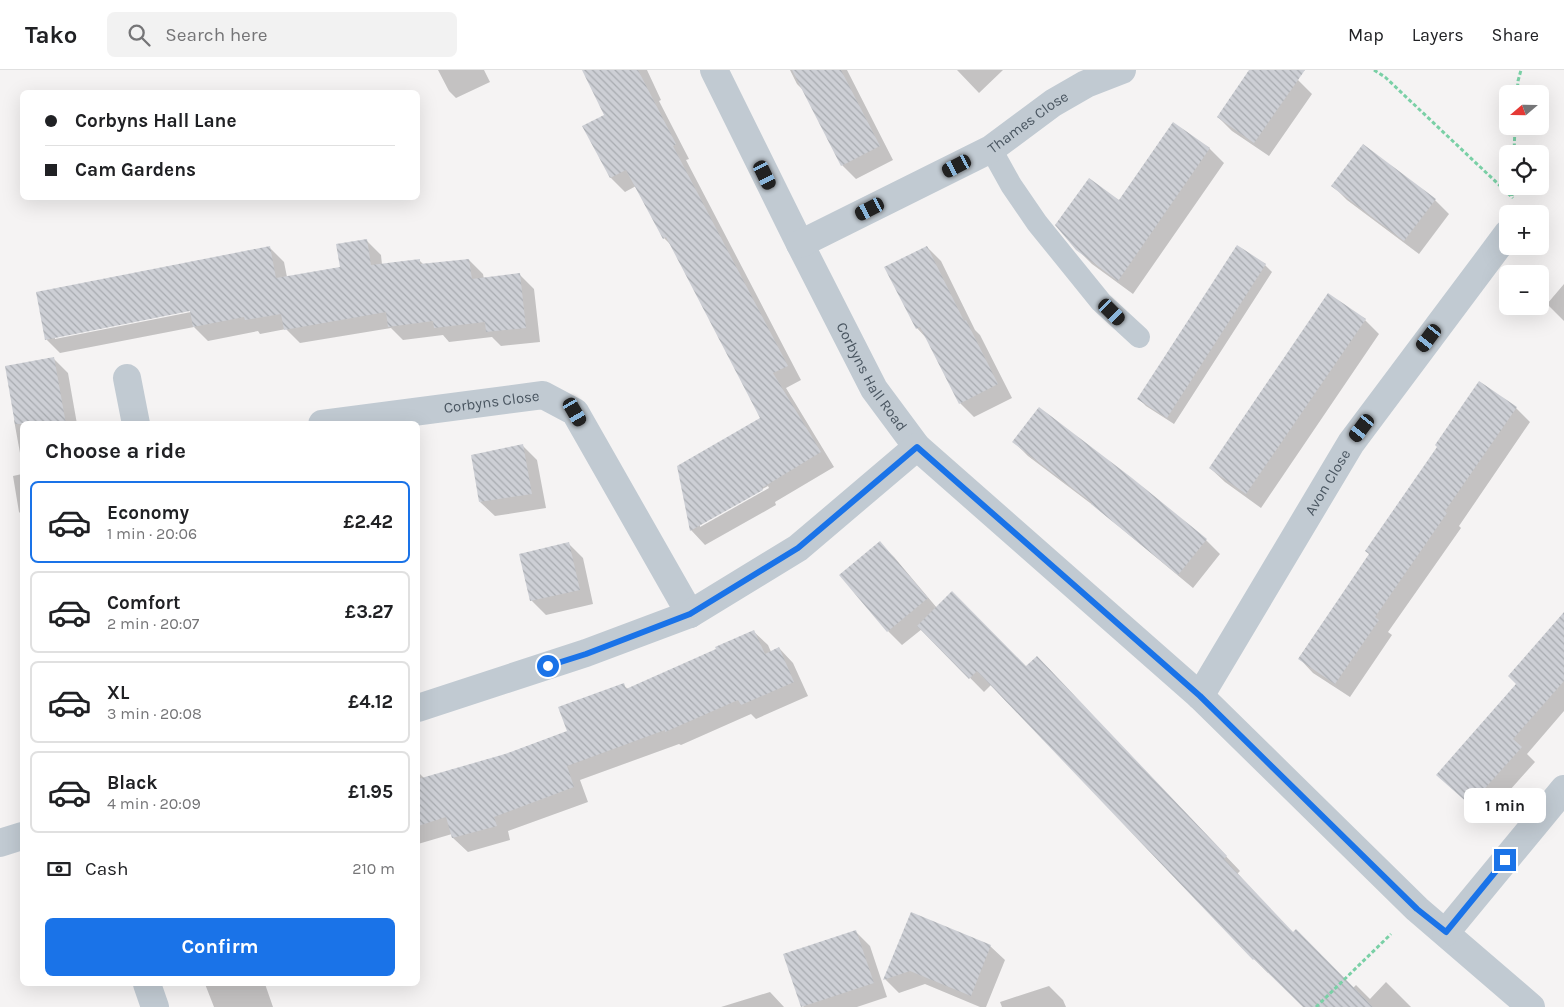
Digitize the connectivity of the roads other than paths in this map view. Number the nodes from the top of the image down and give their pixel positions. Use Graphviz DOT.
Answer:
graph roads {
  1 [pos="714,70"];
  2 [pos="1122,70"];
  3 [pos="991,149"];
  4 [pos="800,244"];
  5 [pos="1499,245"];
  6 [pos="1139,337"];
  7 [pos="127,378"];
  8 [pos="135,421"];
  9 [pos="345,421"];
  10 [pos="917,447"];
  11 [pos="690,614"];
  12 [pos="1200,696"];
  13 [pos="420,707"];
  14 [pos="1564,789"];
  15 [pos="20,837"];
  16 [pos="0,843"];
  17 [pos="1446,932"];
  18 [pos="148,986"];
  19 [pos="155,1007"];
  20 [pos="1532,1007"];
  1 -- 4 [label="street, Corbyns Hall Road"];
  2 -- 3 [label="street, Thames Close"];
  3 -- 4 [label="street, Thames Close"];
  3 -- 6 [label="lane"];
  4 -- 10 [label="street, Corbyns Hall Road"];
  5 -- 12 [label="street, Avon Close"];
  7 -- 8 [label="street"];
  9 -- 11 [label="street, Corbyns Close"];
  10 -- 11 [label="street"];
  10 -- 12 [label="street, Corbyns Hall Road"];
  11 -- 13 [label="street"];
  12 -- 17 [label="street, Corbyns Hall Road"];
  14 -- 17 [label="street"];
  15 -- 16 [label="street"];
  17 -- 20 [label="street, Corbyns Hall Road"];
  18 -- 19 [label="street"];
}
